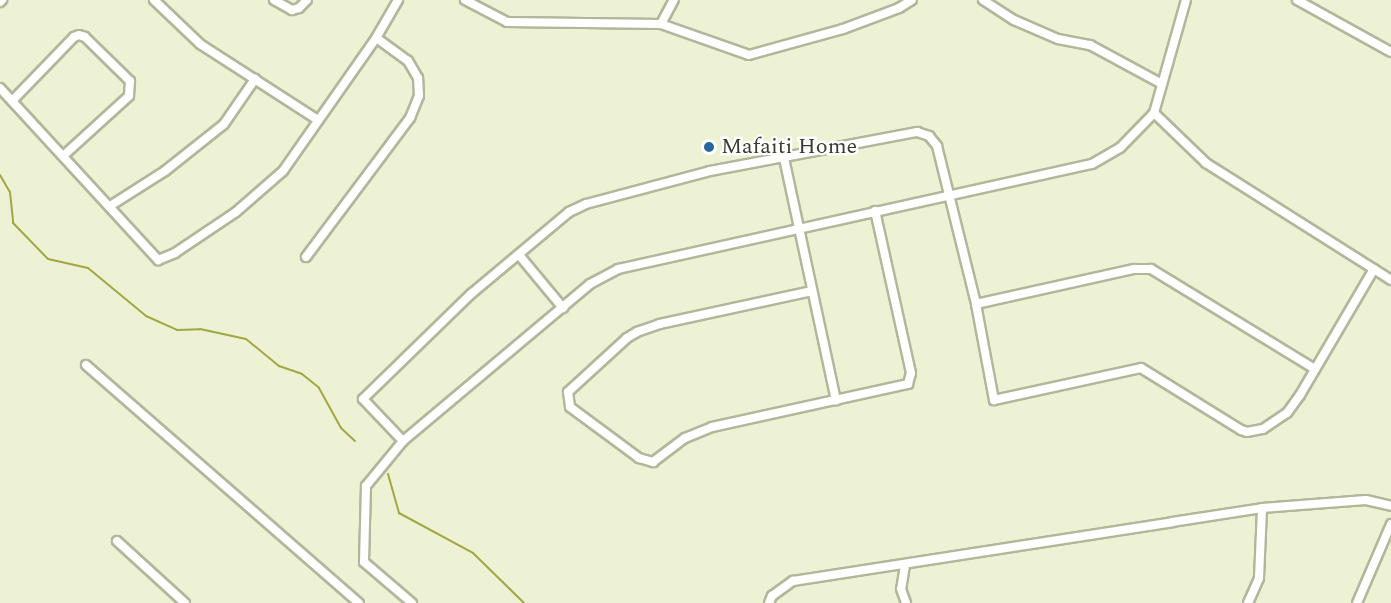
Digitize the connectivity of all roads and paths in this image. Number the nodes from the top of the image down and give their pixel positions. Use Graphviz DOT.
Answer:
graph roads {
  1 [pos="274,0"];
  2 [pos="307,0"];
  3 [pos="398,0"];
  4 [pos="465,0"];
  5 [pos="674,0"];
  6 [pos="912,0"];
  7 [pos="983,0"];
  8 [pos="1186,0"];
  9 [pos="1297,0"];
  10 [pos="158,2"];
  11 [pos="661,24"];
  12 [pos="376,38"];
  13 [pos="1391,52"];
  14 [pos="255,80"];
  15 [pos="1162,84"];
  16 [pos="0,88"];
  17 [pos="12,101"];
  18 [pos="1154,113"];
  19 [pos="318,120"];
  20 [pos="63,156"];
  21 [pos="784,158"];
  22 [pos="950,196"];
  23 [pos="110,206"];
  24 [pos="875,211"];
  25 [pos="800,228"];
  26 [pos="519,255"];
  27 [pos="306,257"];
  28 [pos="1374,269"];
  29 [pos="1391,280"];
  30 [pos="812,291"];
  31 [pos="976,304"];
  32 [pos="563,308"];
  33 [pos="86,365"];
  34 [pos="1316,369"];
  35 [pos="836,399"];
  36 [pos="403,441"];
  37 [pos="1391,506"];
  38 [pos="1262,508"];
  39 [pos="1391,524"];
  40 [pos="117,541"];
  41 [pos="905,565"];
  42 [pos="185,603"];
  43 [pos="359,603"];
  44 [pos="412,603"];
  45 [pos="769,603"];
  46 [pos="906,603"];
  47 [pos="1248,603"];
  48 [pos="1357,603"];
  1 -- 2 [label="street"];
  3 -- 12 [label="street"];
  4 -- 11 [label="street"];
  5 -- 11 [label="street"];
  6 -- 11 [label="street"];
  7 -- 15 [label="street"];
  8 -- 15 [label="street"];
  9 -- 13 [label="street"];
  10 -- 14 [label="street"];
  12 -- 19 [label="street"];
  12 -- 27 [label="street"];
  14 -- 19 [label="street"];
  14 -- 23 [label="street"];
  15 -- 18 [label="street"];
  16 -- 17 [label="street"];
  17 -- 20 [label="street"];
  17 -- 20 [label="street"];
  18 -- 22 [label="street"];
  18 -- 28 [label="street"];
  19 -- 23 [label="street"];
  20 -- 23 [label="street"];
  21 -- 22 [label="street"];
  21 -- 25 [label="street"];
  21 -- 26 [label="street"];
  22 -- 24 [label="street"];
  22 -- 31 [label="street"];
  24 -- 25 [label="street"];
  24 -- 35 [label="street"];
  25 -- 30 [label="street"];
  25 -- 32 [label="street"];
  26 -- 32 [label="street"];
  26 -- 36 [label="street"];
  28 -- 29 [label="street"];
  28 -- 34 [label="street"];
  30 -- 35 [label="street"];
  30 -- 35 [label="street"];
  31 -- 34 [label="street"];
  31 -- 34 [label="street"];
  32 -- 36 [label="street"];
  33 -- 43 [label="street"];
  36 -- 44 [label="street"];
  37 -- 38 [label="street"];
  38 -- 41 [label="street"];
  38 -- 47 [label="street"];
  39 -- 48 [label="street"];
  40 -- 42 [label="street"];
  41 -- 45 [label="street"];
  41 -- 46 [label="street"];
}
